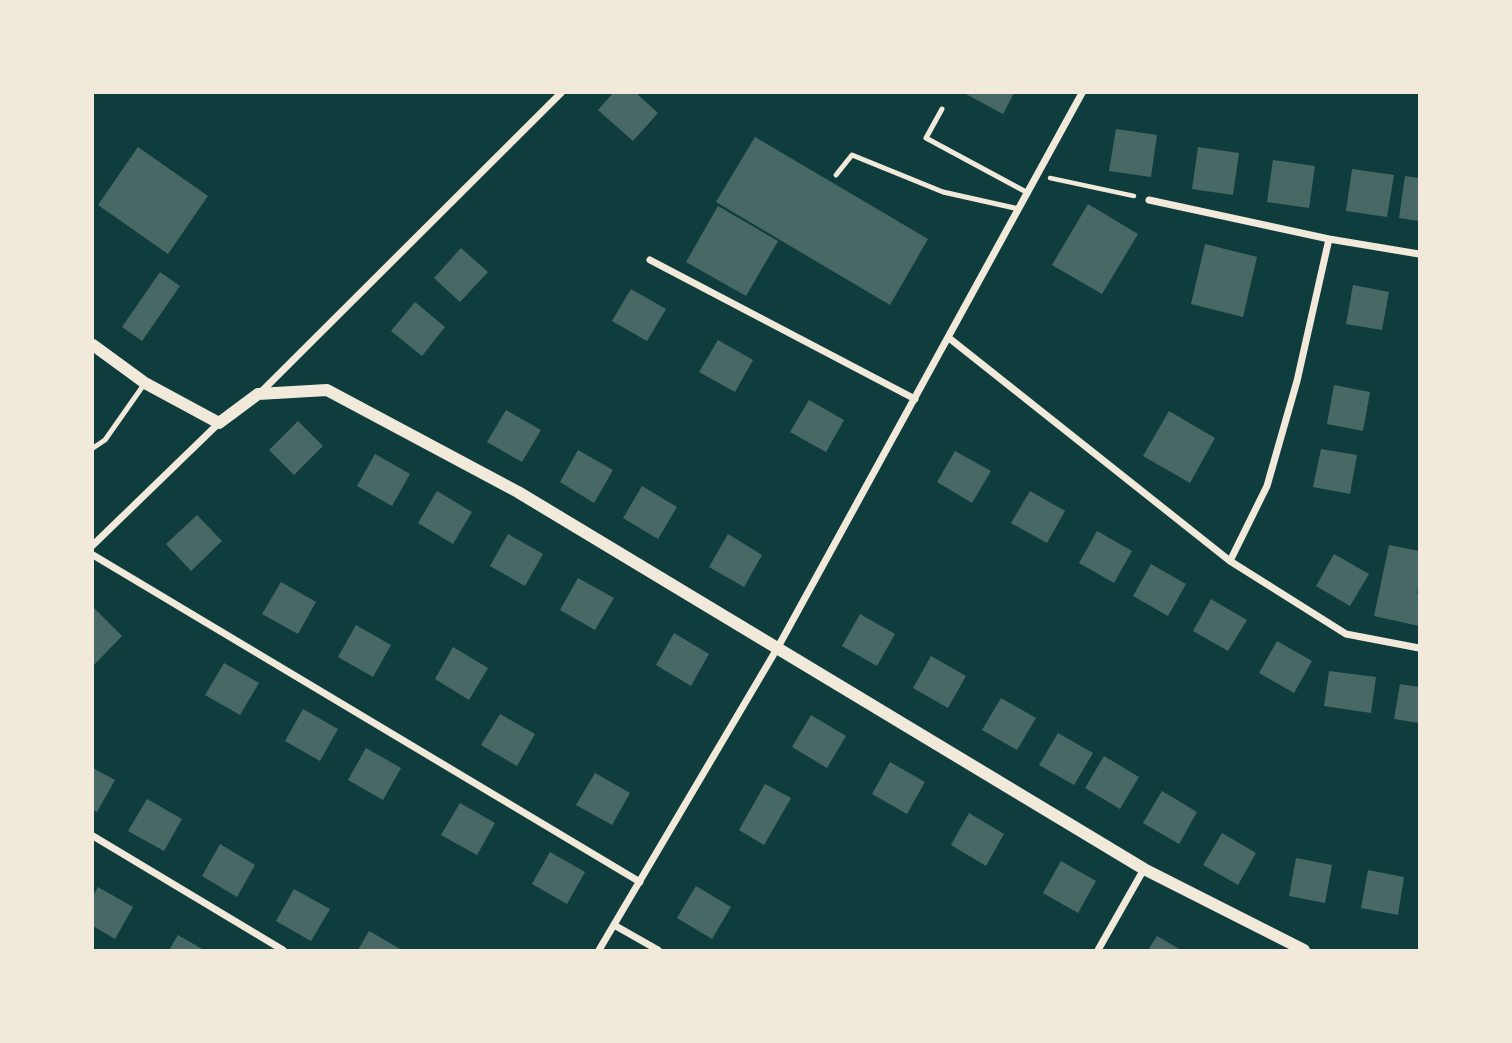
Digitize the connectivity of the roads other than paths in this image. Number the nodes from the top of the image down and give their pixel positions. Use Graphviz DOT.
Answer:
graph roads {
  1 [pos="561,93"];
  2 [pos="1083,93"];
  3 [pos="942,109"];
  4 [pos="836,174"];
  5 [pos="1028,193"];
  6 [pos="1149,200"];
  7 [pos="1019,209"];
  8 [pos="1329,239"];
  9 [pos="1419,254"];
  10 [pos="650,260"];
  11 [pos="949,338"];
  12 [pos="93,345"];
  13 [pos="145,383"];
  14 [pos="258,394"];
  15 [pos="915,399"];
  16 [pos="219,423"];
  17 [pos="93,448"];
  18 [pos="93,545"];
  19 [pos="93,555"];
  20 [pos="1230,561"];
  21 [pos="778,647"];
  22 [pos="1419,648"];
  23 [pos="93,836"];
  24 [pos="1143,869"];
  25 [pos="640,882"];
  26 [pos="614,925"];
  27 [pos="284,950"];
  28 [pos="599,950"];
  29 [pos="658,950"];
  30 [pos="1098,950"];
  31 [pos="1304,950"];
  1 -- 14 [label="street"];
  2 -- 5 [label="street"];
  3 -- 5 [label="lane"];
  4 -- 7 [label="lane"];
  5 -- 7 [label="street"];
  6 -- 8 [label="street"];
  7 -- 11 [label="street"];
  8 -- 9 [label="street"];
  8 -- 20 [label="street"];
  10 -- 15 [label="street"];
  11 -- 15 [label="street"];
  11 -- 20 [label="street"];
  12 -- 13 [label="street"];
  13 -- 16 [label="street"];
  13 -- 17 [label="lane"];
  14 -- 16 [label="street"];
  14 -- 21 [label="street"];
  15 -- 21 [label="street"];
  16 -- 18 [label="street"];
  19 -- 25 [label="street"];
  20 -- 22 [label="street"];
  21 -- 24 [label="street"];
  21 -- 25 [label="street"];
  23 -- 27 [label="street"];
  24 -- 30 [label="street"];
  24 -- 31 [label="street"];
  25 -- 26 [label="street"];
  26 -- 28 [label="street"];
  26 -- 29 [label="street"];
}
